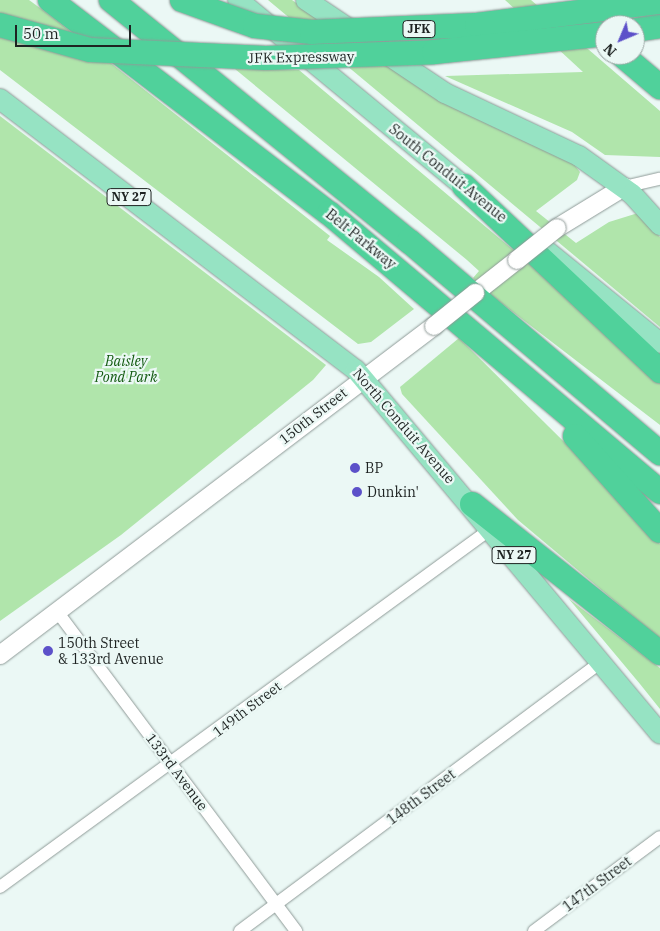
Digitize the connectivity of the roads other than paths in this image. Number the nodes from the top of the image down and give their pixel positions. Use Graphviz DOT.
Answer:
graph roads {
  1 [pos="50,0"];
  2 [pos="111,0"];
  3 [pos="182,0"];
  4 [pos="238,0"];
  5 [pos="306,0"];
  6 [pos="556,0"];
  7 [pos="575,0"];
  8 [pos="660,2"];
  9 [pos="595,21"];
  10 [pos="0,25"];
  11 [pos="660,26"];
  12 [pos="645,28"];
  13 [pos="595,33"];
  14 [pos="595,33"];
  15 [pos="634,65"];
  16 [pos="639,65"];
  17 [pos="660,86"];
  18 [pos="0,99"];
  19 [pos="660,179"];
  20 [pos="464,186"];
  21 [pos="624,188"];
  22 [pos="660,224"];
  23 [pos="660,343"];
  24 [pos="489,346"];
  25 [pos="660,371"];
  26 [pos="364,377"];
  27 [pos="660,453"];
  28 [pos="660,492"];
  29 [pos="472,504"];
  30 [pos="492,528"];
  31 [pos="660,531"];
  32 [pos="58,614"];
  33 [pos="660,653"];
  34 [pos="0,655"];
  35 [pos="601,662"];
  36 [pos="660,734"];
  37 [pos="172,765"];
  38 [pos="660,837"];
  39 [pos="0,887"];
  40 [pos="277,905"];
  41 [pos="240,931"];
  42 [pos="296,931"];
  43 [pos="534,931"];
  1 -- 24 [label="highway, Belt Parkway"];
  2 -- 27 [label="highway, Belt Parkway"];
  3 -- 8 [label="highway, JFK Expressway / JFK, bridge"];
  4 -- 20 [label="main road, South Conduit Avenue"];
  5 -- 21 [label="main road"];
  6 -- 13 [label="highway"];
  7 -- 9 [label="highway"];
  10 -- 14 [label="highway, JFK Expressway / JFK, bridge"];
  11 -- 12 [label="highway"];
  15 -- 17 [label="highway"];
  16 -- 17 [label="highway"];
  18 -- 26 [label="main road, North Conduit Avenue / NY 27"];
  19 -- 21 [label="street, 150th Street"];
  20 -- 23 [label="main road, South Conduit Avenue"];
  20 -- 25 [label="highway"];
  21 -- 22 [label="main road"];
  21 -- 26 [label="main road, 150th Street, bridge"];
  24 -- 28 [label="highway, Belt Parkway"];
  24 -- 31 [label="highway"];
  26 -- 29 [label="main road, North Conduit Avenue / NY 27"];
  26 -- 32 [label="main road, 150th Street"];
  29 -- 30 [label="main road, North Conduit Avenue / NY 27"];
  29 -- 33 [label="highway"];
  30 -- 35 [label="main road, North Conduit Avenue / NY 27"];
  30 -- 37 [label="street, 149th Street"];
  32 -- 34 [label="main road, 150th Street"];
  32 -- 37 [label="street, 133rd Avenue"];
  35 -- 36 [label="main road, North Conduit Avenue / NY 27"];
  35 -- 40 [label="street, 148th Street"];
  37 -- 39 [label="street, 149th Street"];
  37 -- 40 [label="street, 133rd Avenue"];
  38 -- 43 [label="street, 147th Street"];
  40 -- 41 [label="street, 148th Street"];
  40 -- 42 [label="street, 133rd Avenue"];
}
